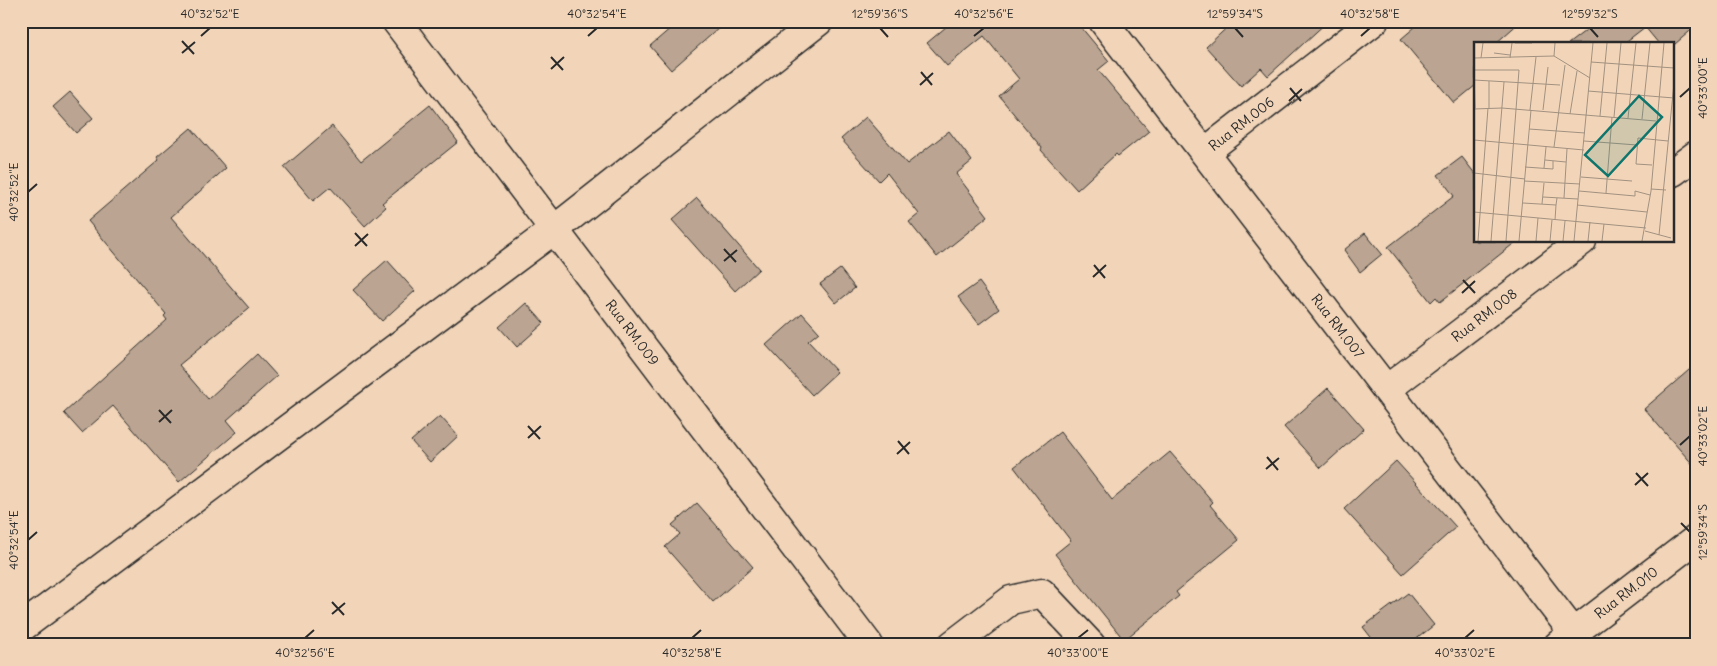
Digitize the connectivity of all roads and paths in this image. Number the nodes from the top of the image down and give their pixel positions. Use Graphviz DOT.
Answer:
graph roads {
  1 [pos="396,21"];
  2 [pos="819,21"];
  3 [pos="1103,21"];
  4 [pos="1374,21"];
  5 [pos="1205,152"];
  6 [pos="1696,154"];
  7 [pos="1674,171"];
  8 [pos="555,229"];
  9 [pos="1581,242"];
  10 [pos="1387,389"];
  11 [pos="1696,539"];
  12 [pos="21,628"];
  13 [pos="1565,638"];
  14 [pos="869,645"];
  15 [pos="952,645"];
  16 [pos="1091,645"];
  1 -- 8 [label="street, Rua RM.009"];
  2 -- 8 [label="street"];
  3 -- 5 [label="street, Rua RM.007"];
  4 -- 5 [label="street, Rua RM.006"];
  5 -- 10 [label="street, Rua RM.007"];
  6 -- 7 [label="street"];
  8 -- 12 [label="street"];
  8 -- 14 [label="street, Rua RM.009"];
  9 -- 10 [label="street, Rua RM.008"];
  10 -- 13 [label="street, Rua RM.007"];
  11 -- 13 [label="street, Rua RM.010"];
  15 -- 16 [label="street"];
}
